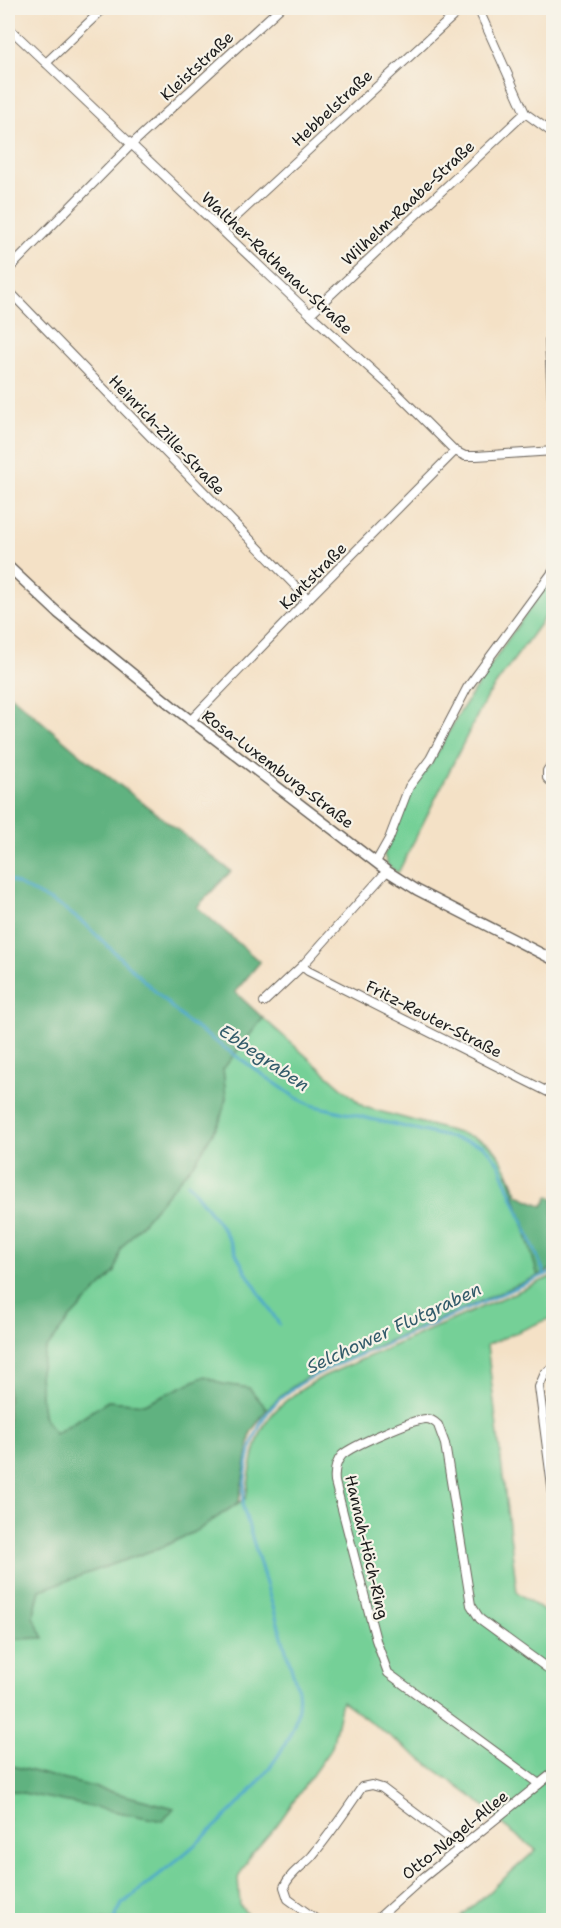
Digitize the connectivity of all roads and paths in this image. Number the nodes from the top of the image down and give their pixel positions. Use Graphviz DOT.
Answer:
graph roads {
  1 [pos="104,8"];
  2 [pos="280,8"];
  3 [pos="462,8"];
  4 [pos="478,8"];
  5 [pos="8,27"];
  6 [pos="46,63"];
  7 [pos="525,113"];
  8 [pos="554,134"];
  9 [pos="132,144"];
  10 [pos="223,229"];
  11 [pos="8,270"];
  12 [pos="8,290"];
  13 [pos="554,310"];
  14 [pos="310,314"];
  15 [pos="554,439"];
  16 [pos="455,451"];
  17 [pos="554,451"];
  18 [pos="8,566"];
  19 [pos="554,570"];
  20 [pos="308,599"];
  21 [pos="190,721"];
  22 [pos="554,760"];
  23 [pos="554,785"];
  24 [pos="376,862"];
  25 [pos="387,871"];
  26 [pos="554,960"];
  27 [pos="302,966"];
  28 [pos="264,1002"];
  29 [pos="554,1095"];
  30 [pos="554,1368"];
  31 [pos="554,1502"];
  32 [pos="554,1673"];
  33 [pos="554,1772"];
  34 [pos="539,1784"];
  35 [pos="459,1849"];
  36 [pos="317,1920"];
  37 [pos="376,1920"];
  1 -- 6 [label="street"];
  2 -- 9 [label="street, Kleiststraße"];
  3 -- 10 [label="street, Hebbelstraße"];
  4 -- 7 [label="street"];
  5 -- 6 [label="street, Walther-Rathenau-Straße"];
  6 -- 9 [label="street, Walther-Rathenau-Straße"];
  7 -- 8 [label="street"];
  7 -- 14 [label="street, Wilhelm-Raabe-Straße"];
  9 -- 10 [label="street, Walther-Rathenau-Straße"];
  9 -- 11 [label="street"];
  10 -- 14 [label="street, Walther-Rathenau-Straße"];
  12 -- 20 [label="street, Heinrich-Zille-Straße"];
  13 -- 15 [label="street"];
  14 -- 16 [label="street, Walther-Rathenau-Straße"];
  16 -- 17 [label="street"];
  16 -- 20 [label="street, Kantstraße"];
  18 -- 21 [label="street, Rosa-Luxemburg-Straße"];
  19 -- 24 [label="street"];
  20 -- 21 [label="street, Kantstraße"];
  21 -- 24 [label="street, Rosa-Luxemburg-Straße"];
  22 -- 23 [label="street"];
  24 -- 25 [label="street, Rosa-Luxemburg-Straße"];
  25 -- 26 [label="street, Rosa-Luxemburg-Straße"];
  25 -- 27 [label="street"];
  27 -- 28 [label="street"];
  27 -- 29 [label="street, Fritz-Reuter-Straße"];
  30 -- 31 [label="street"];
  32 -- 34 [label="street, Hannah-Höch-Ring"];
  33 -- 34 [label="street, Otto-Nagel-Allee"];
  34 -- 35 [label="street, Otto-Nagel-Allee"];
  35 -- 36 [label="street"];
  35 -- 37 [label="street, Otto-Nagel-Allee"];
}
